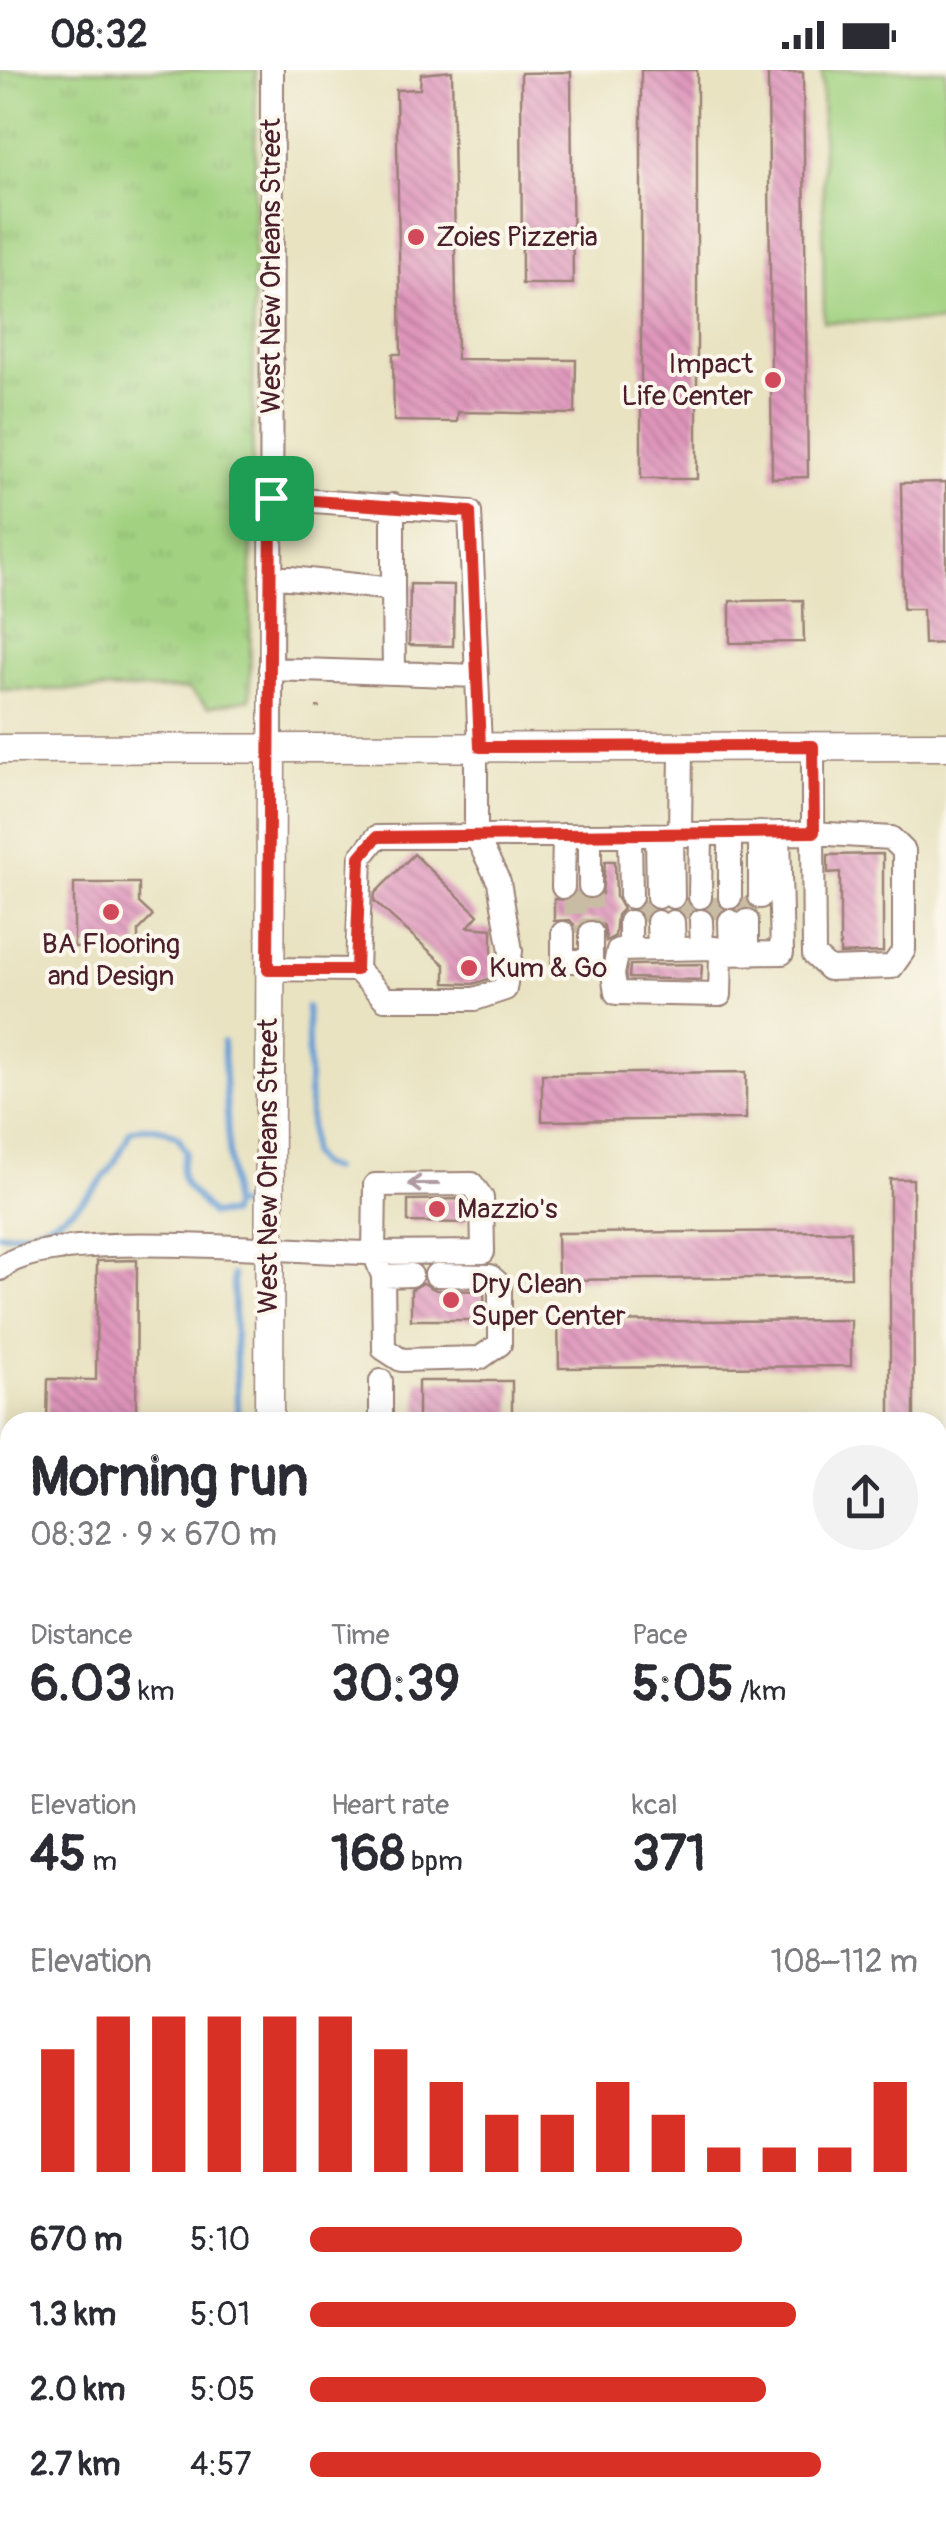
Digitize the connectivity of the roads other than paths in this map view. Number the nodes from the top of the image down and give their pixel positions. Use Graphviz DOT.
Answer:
graph roads {
  1 [pos="272,70"];
  2 [pos="271,498"];
  3 [pos="393,505"];
  4 [pos="271,576"];
  5 [pos="393,589"];
  6 [pos="270,669"];
  7 [pos="394,674"];
  8 [pos="477,676"];
  9 [pos="813,746"];
  10 [pos="946,746"];
  11 [pos="478,747"];
  12 [pos="681,747"];
  13 [pos="271,748"];
  14 [pos="0,749"];
  15 [pos="814,832"];
  16 [pos="700,834"];
  17 [pos="576,835"];
  18 [pos="476,836"];
  19 [pos="575,887"];
  20 [pos="695,897"];
  21 [pos="695,922"];
  22 [pos="577,933"];
  23 [pos="698,950"];
  24 [pos="268,970"];
  25 [pos="356,970"];
  26 [pos="614,974"];
  27 [pos="268,1251"];
  28 [pos="374,1253"];
  29 [pos="0,1269"];
  30 [pos="436,1275"];
  31 [pos="383,1276"];
  32 [pos="411,1276"];
  33 [pos="381,1382"];
  34 [pos="269,1412"];
  35 [pos="381,1412"];
  1 -- 2 [label="street, West New Orleans Street"];
  2 -- 3 [label="street"];
  2 -- 4 [label="street, West New Orleans Street"];
  3 -- 5 [label="street"];
  3 -- 8 [label="street"];
  4 -- 5 [label="street"];
  4 -- 6 [label="street, West New Orleans Street"];
  5 -- 7 [label="street"];
  6 -- 7 [label="street"];
  6 -- 13 [label="street, West New Orleans Street"];
  7 -- 8 [label="street"];
  8 -- 11 [label="street"];
  9 -- 10 [label="main road"];
  9 -- 12 [label="main road"];
  9 -- 15 [label="street"];
  11 -- 12 [label="main road"];
  11 -- 13 [label="main road"];
  11 -- 18 [label="street"];
  12 -- 16 [label="street"];
  13 -- 14 [label="main road"];
  13 -- 24 [label="main road, West New Orleans Street"];
  15 -- 15 [label="street"];
  15 -- 16 [label="street"];
  16 -- 17 [label="street"];
  16 -- 20 [label="street"];
  16 -- 20 [label="street"];
  16 -- 20 [label="street"];
  16 -- 20 [label="street"];
  16 -- 23 [label="street"];
  17 -- 18 [label="street"];
  17 -- 19 [label="street"];
  18 -- 25 [label="street"];
  18 -- 25 [label="street"];
  21 -- 23 [label="street"];
  21 -- 23 [label="street"];
  21 -- 23 [label="street"];
  21 -- 23 [label="street"];
  22 -- 26 [label="street"];
  23 -- 26 [label="street"];
  23 -- 26 [label="street"];
  24 -- 25 [label="street"];
  24 -- 27 [label="main road, West New Orleans Street"];
  27 -- 28 [label="street"];
  27 -- 29 [label="street"];
  27 -- 34 [label="main road, West New Orleans Street"];
  28 -- 28 [label="street, one-way"];
  28 -- 31 [label="street"];
  30 -- 31 [label="street"];
  31 -- 32 [label="street"];
  33 -- 35 [label="street"];
}
